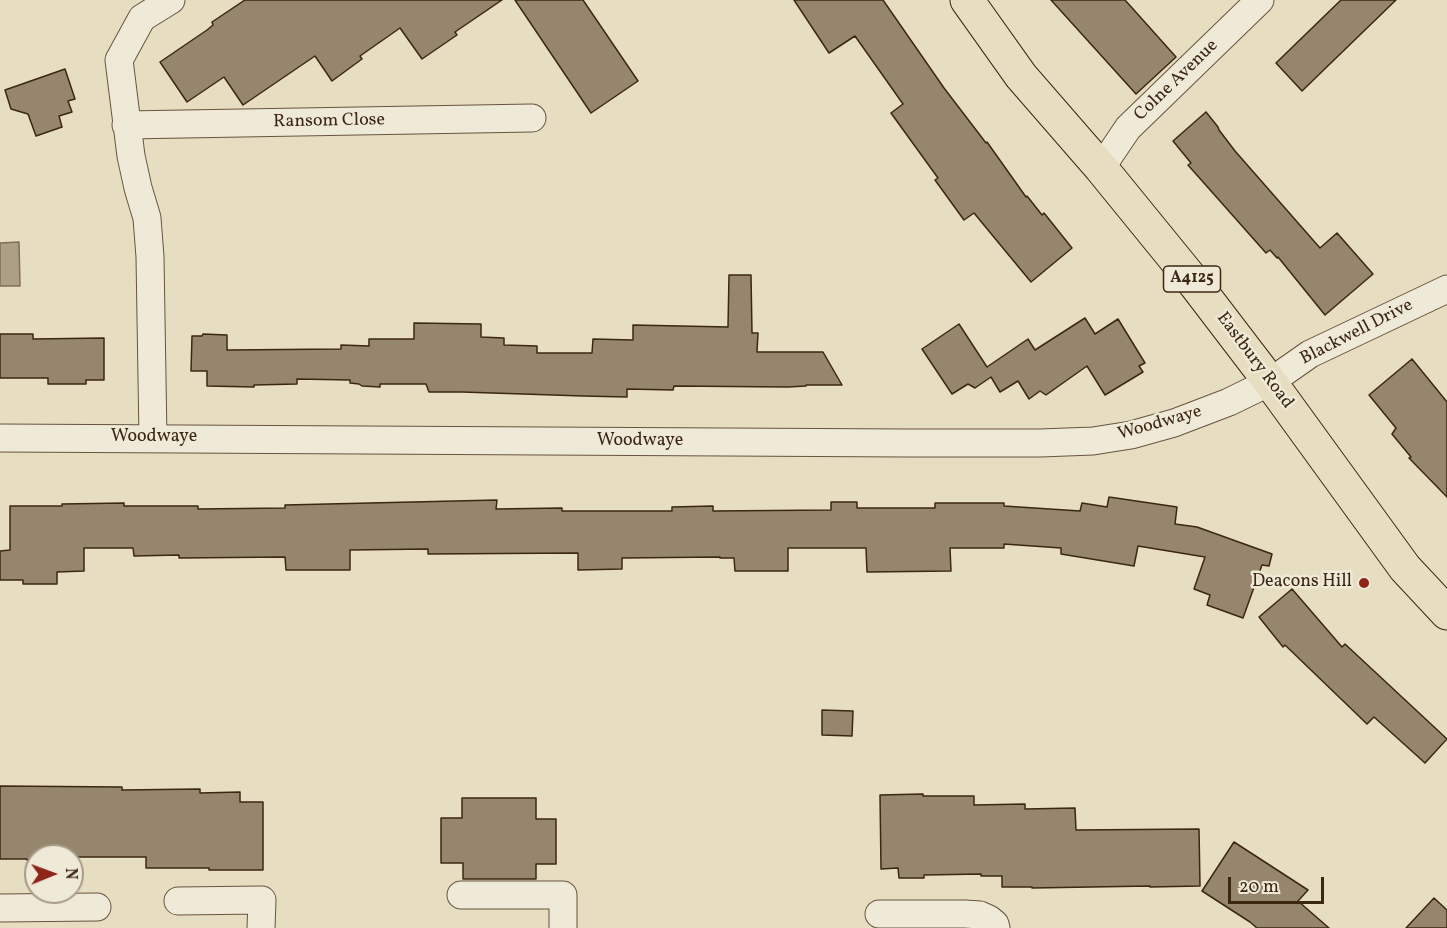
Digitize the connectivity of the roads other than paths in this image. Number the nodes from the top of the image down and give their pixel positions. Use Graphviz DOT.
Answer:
graph roads {
  1 [pos="171,0"];
  2 [pos="967,0"];
  3 [pos="1260,0"];
  4 [pos="532,118"];
  5 [pos="126,124"];
  6 [pos="1101,168"];
  7 [pos="1447,289"];
  8 [pos="1270,382"];
  9 [pos="0,438"];
  10 [pos="153,438"];
  11 [pos="1447,613"];
  12 [pos="461,895"];
  13 [pos="178,901"];
  14 [pos="97,907"];
  15 [pos="0,908"];
  16 [pos="879,914"];
  17 [pos="261,928"];
  18 [pos="563,928"];
  19 [pos="996,928"];
  1 -- 5 [label="street"];
  2 -- 6 [label="main road, Eastbury Road / A4125"];
  3 -- 6 [label="street, Colne Avenue"];
  4 -- 5 [label="street, Ransom Close"];
  5 -- 10 [label="street"];
  6 -- 8 [label="main road, Eastbury Road / A4125"];
  7 -- 8 [label="street, Blackwell Drive"];
  8 -- 10 [label="street, Woodwaye"];
  8 -- 11 [label="main road, Eastbury Road / A4125"];
  9 -- 10 [label="street, Woodwaye"];
  12 -- 18 [label="street"];
  13 -- 17 [label="street"];
  14 -- 15 [label="street"];
  16 -- 19 [label="street"];
}
